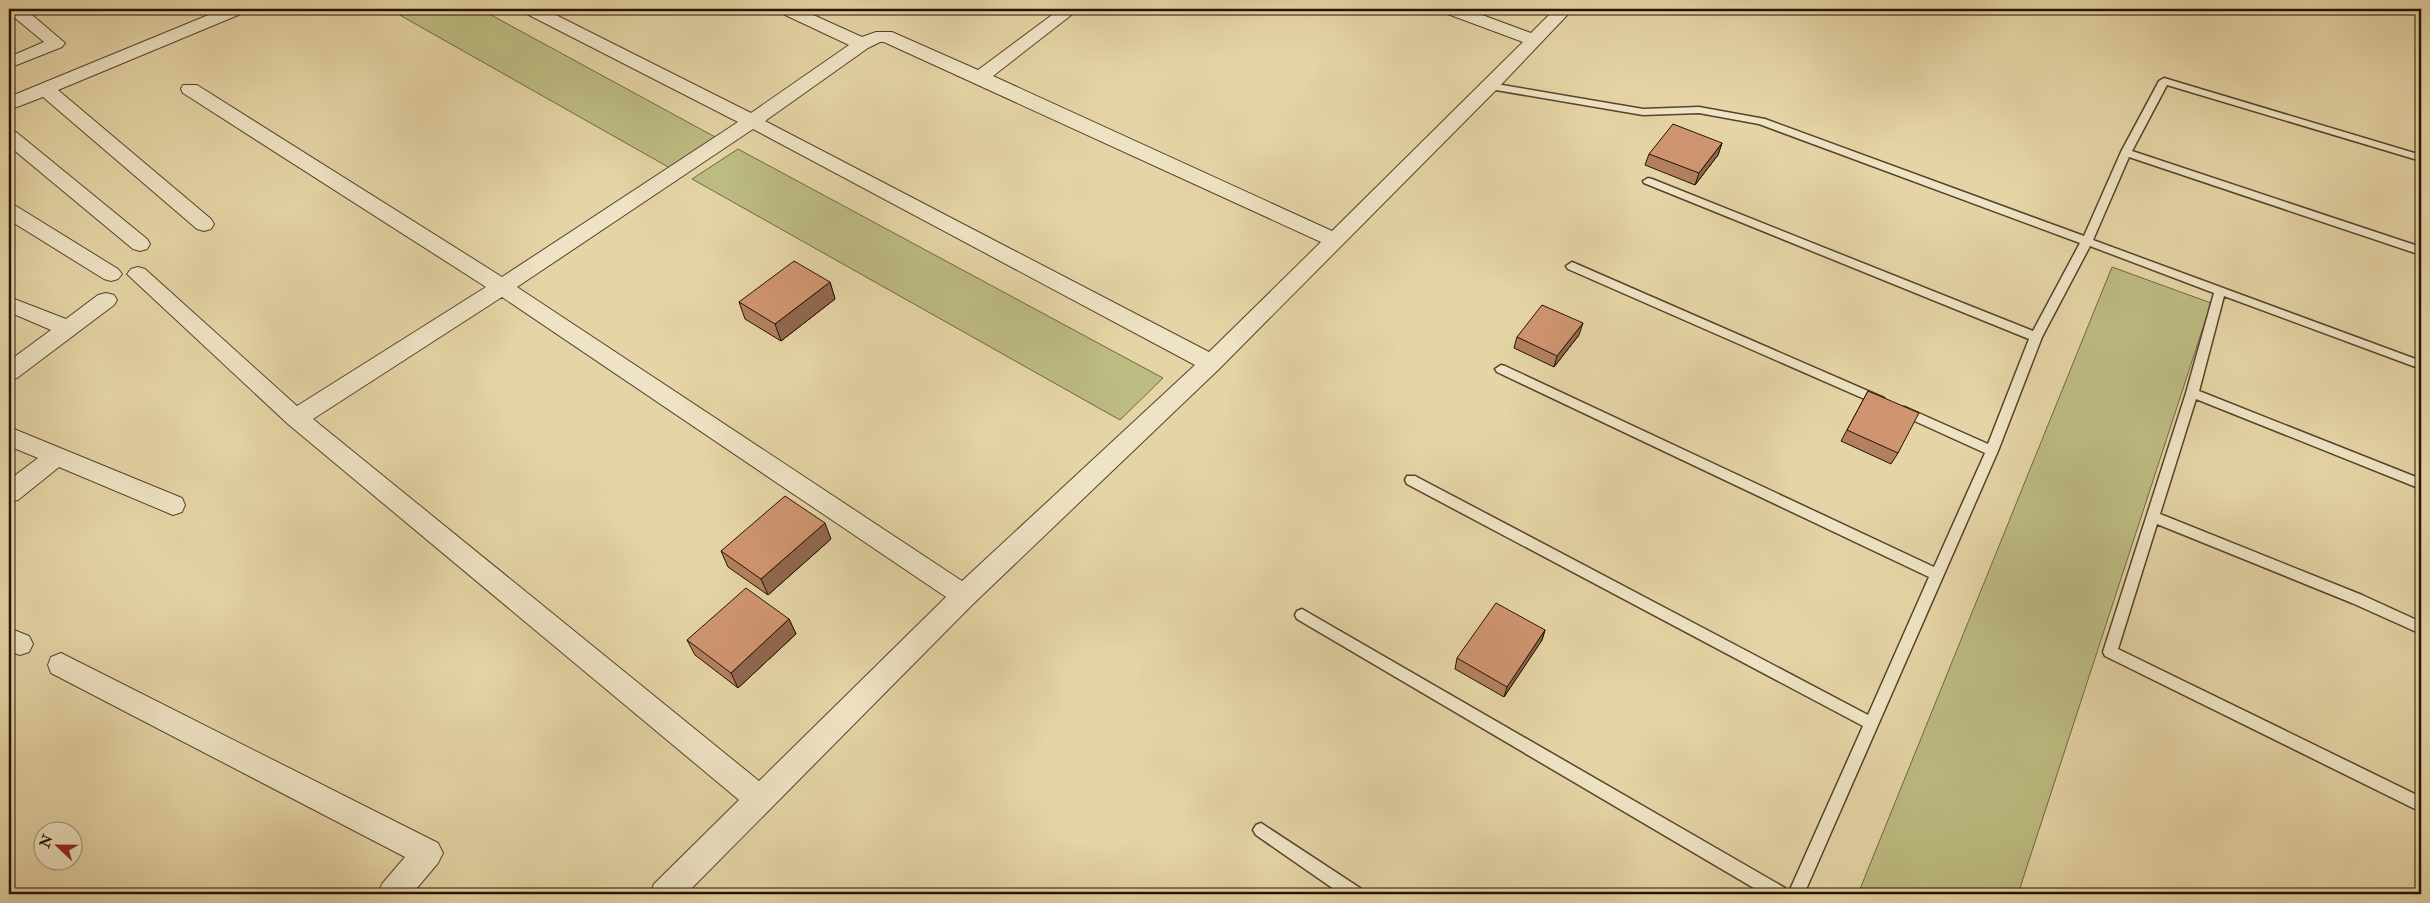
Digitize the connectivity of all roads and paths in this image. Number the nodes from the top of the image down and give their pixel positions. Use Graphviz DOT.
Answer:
graph roads {
  1 [pos="15,9"];
  2 [pos="237,9"];
  3 [pos="531,9"];
  4 [pos="787,9"];
  5 [pos="1071,9"];
  6 [pos="1451,9"];
  7 [pos="1564,9"];
  8 [pos="1534,40"];
  9 [pos="862,44"];
  10 [pos="9,64"];
  11 [pos="980,77"];
  12 [pos="1490,86"];
  13 [pos="45,89"];
  14 [pos="190,89"];
  15 [pos="9,104"];
  16 [pos="753,122"];
  17 [pos="9,136"];
  18 [pos="2126,152"];
  19 [pos="2421,158"];
  20 [pos="1648,181"];
  21 [pos="9,211"];
  22 [pos="204,224"];
  23 [pos="1335,240"];
  24 [pos="2087,241"];
  25 [pos="140,244"];
  26 [pos="2421,251"];
  27 [pos="1572,266"];
  28 [pos="111,274"];
  29 [pos="138,274"];
  30 [pos="502,288"];
  31 [pos="2220,291"];
  32 [pos="106,300"];
  33 [pos="9,304"];
  34 [pos="68,328"];
  35 [pos="2036,337"];
  36 [pos="1211,363"];
  37 [pos="2421,365"];
  38 [pos="1501,369"];
  39 [pos="9,372"];
  40 [pos="2192,393"];
  41 [pos="296,418"];
  42 [pos="9,436"];
  43 [pos="1992,450"];
  44 [pos="57,456"];
  45 [pos="1411,480"];
  46 [pos="2421,484"];
  47 [pos="9,493"];
  48 [pos="173,505"];
  49 [pos="2152,516"];
  50 [pos="1936,574"];
  51 [pos="964,596"];
  52 [pos="1302,615"];
  53 [pos="2421,628"];
  54 [pos="61,665"];
  55 [pos="1870,723"];
  56 [pos="761,800"];
  57 [pos="2421,805"];
  58 [pos="1261,830"];
  59 [pos="393,894"];
  60 [pos="666,894"];
  61 [pos="1354,894"];
  62 [pos="1779,894"];
  63 [pos="1796,894"];
  1 -- 10 [label="street"];
  2 -- 13 [label="street"];
  3 -- 16 [label="street"];
  4 -- 9 [label="street"];
  5 -- 11 [label="street"];
  6 -- 8 [label="street"];
  7 -- 8 [label="street"];
  8 -- 12 [label="street"];
  9 -- 11 [label="street"];
  9 -- 16 [label="street"];
  11 -- 23 [label="street"];
  12 -- 23 [label="street"];
  12 -- 24 [label="lane"];
  13 -- 15 [label="street"];
  13 -- 22 [label="street"];
  14 -- 30 [label="street"];
  16 -- 30 [label="street"];
  16 -- 36 [label="street"];
  17 -- 25 [label="street"];
  18 -- 19 [label="lane"];
  18 -- 24 [label="lane"];
  18 -- 26 [label="lane"];
  20 -- 35 [label="lane"];
  21 -- 28 [label="street"];
  23 -- 36 [label="street"];
  24 -- 31 [label="lane"];
  24 -- 35 [label="lane"];
  27 -- 43 [label="lane"];
  29 -- 41 [label="street"];
  30 -- 41 [label="street"];
  30 -- 51 [label="street"];
  31 -- 37 [label="lane"];
  31 -- 40 [label="lane"];
  32 -- 34 [label="street"];
  33 -- 34 [label="street"];
  34 -- 39 [label="street"];
  35 -- 43 [label="lane"];
  36 -- 51 [label="street"];
  38 -- 50 [label="lane"];
  40 -- 46 [label="lane"];
  40 -- 49 [label="lane"];
  41 -- 56 [label="street"];
  42 -- 44 [label="street"];
  43 -- 50 [label="lane"];
  44 -- 47 [label="street"];
  44 -- 48 [label="street"];
  45 -- 55 [label="lane"];
  49 -- 53 [label="lane"];
  49 -- 57 [label="lane"];
  50 -- 55 [label="lane"];
  51 -- 56 [label="street"];
  52 -- 62 [label="lane"];
  54 -- 59 [label="street"];
  55 -- 63 [label="lane"];
  56 -- 60 [label="street"];
  58 -- 61 [label="lane"];
}
